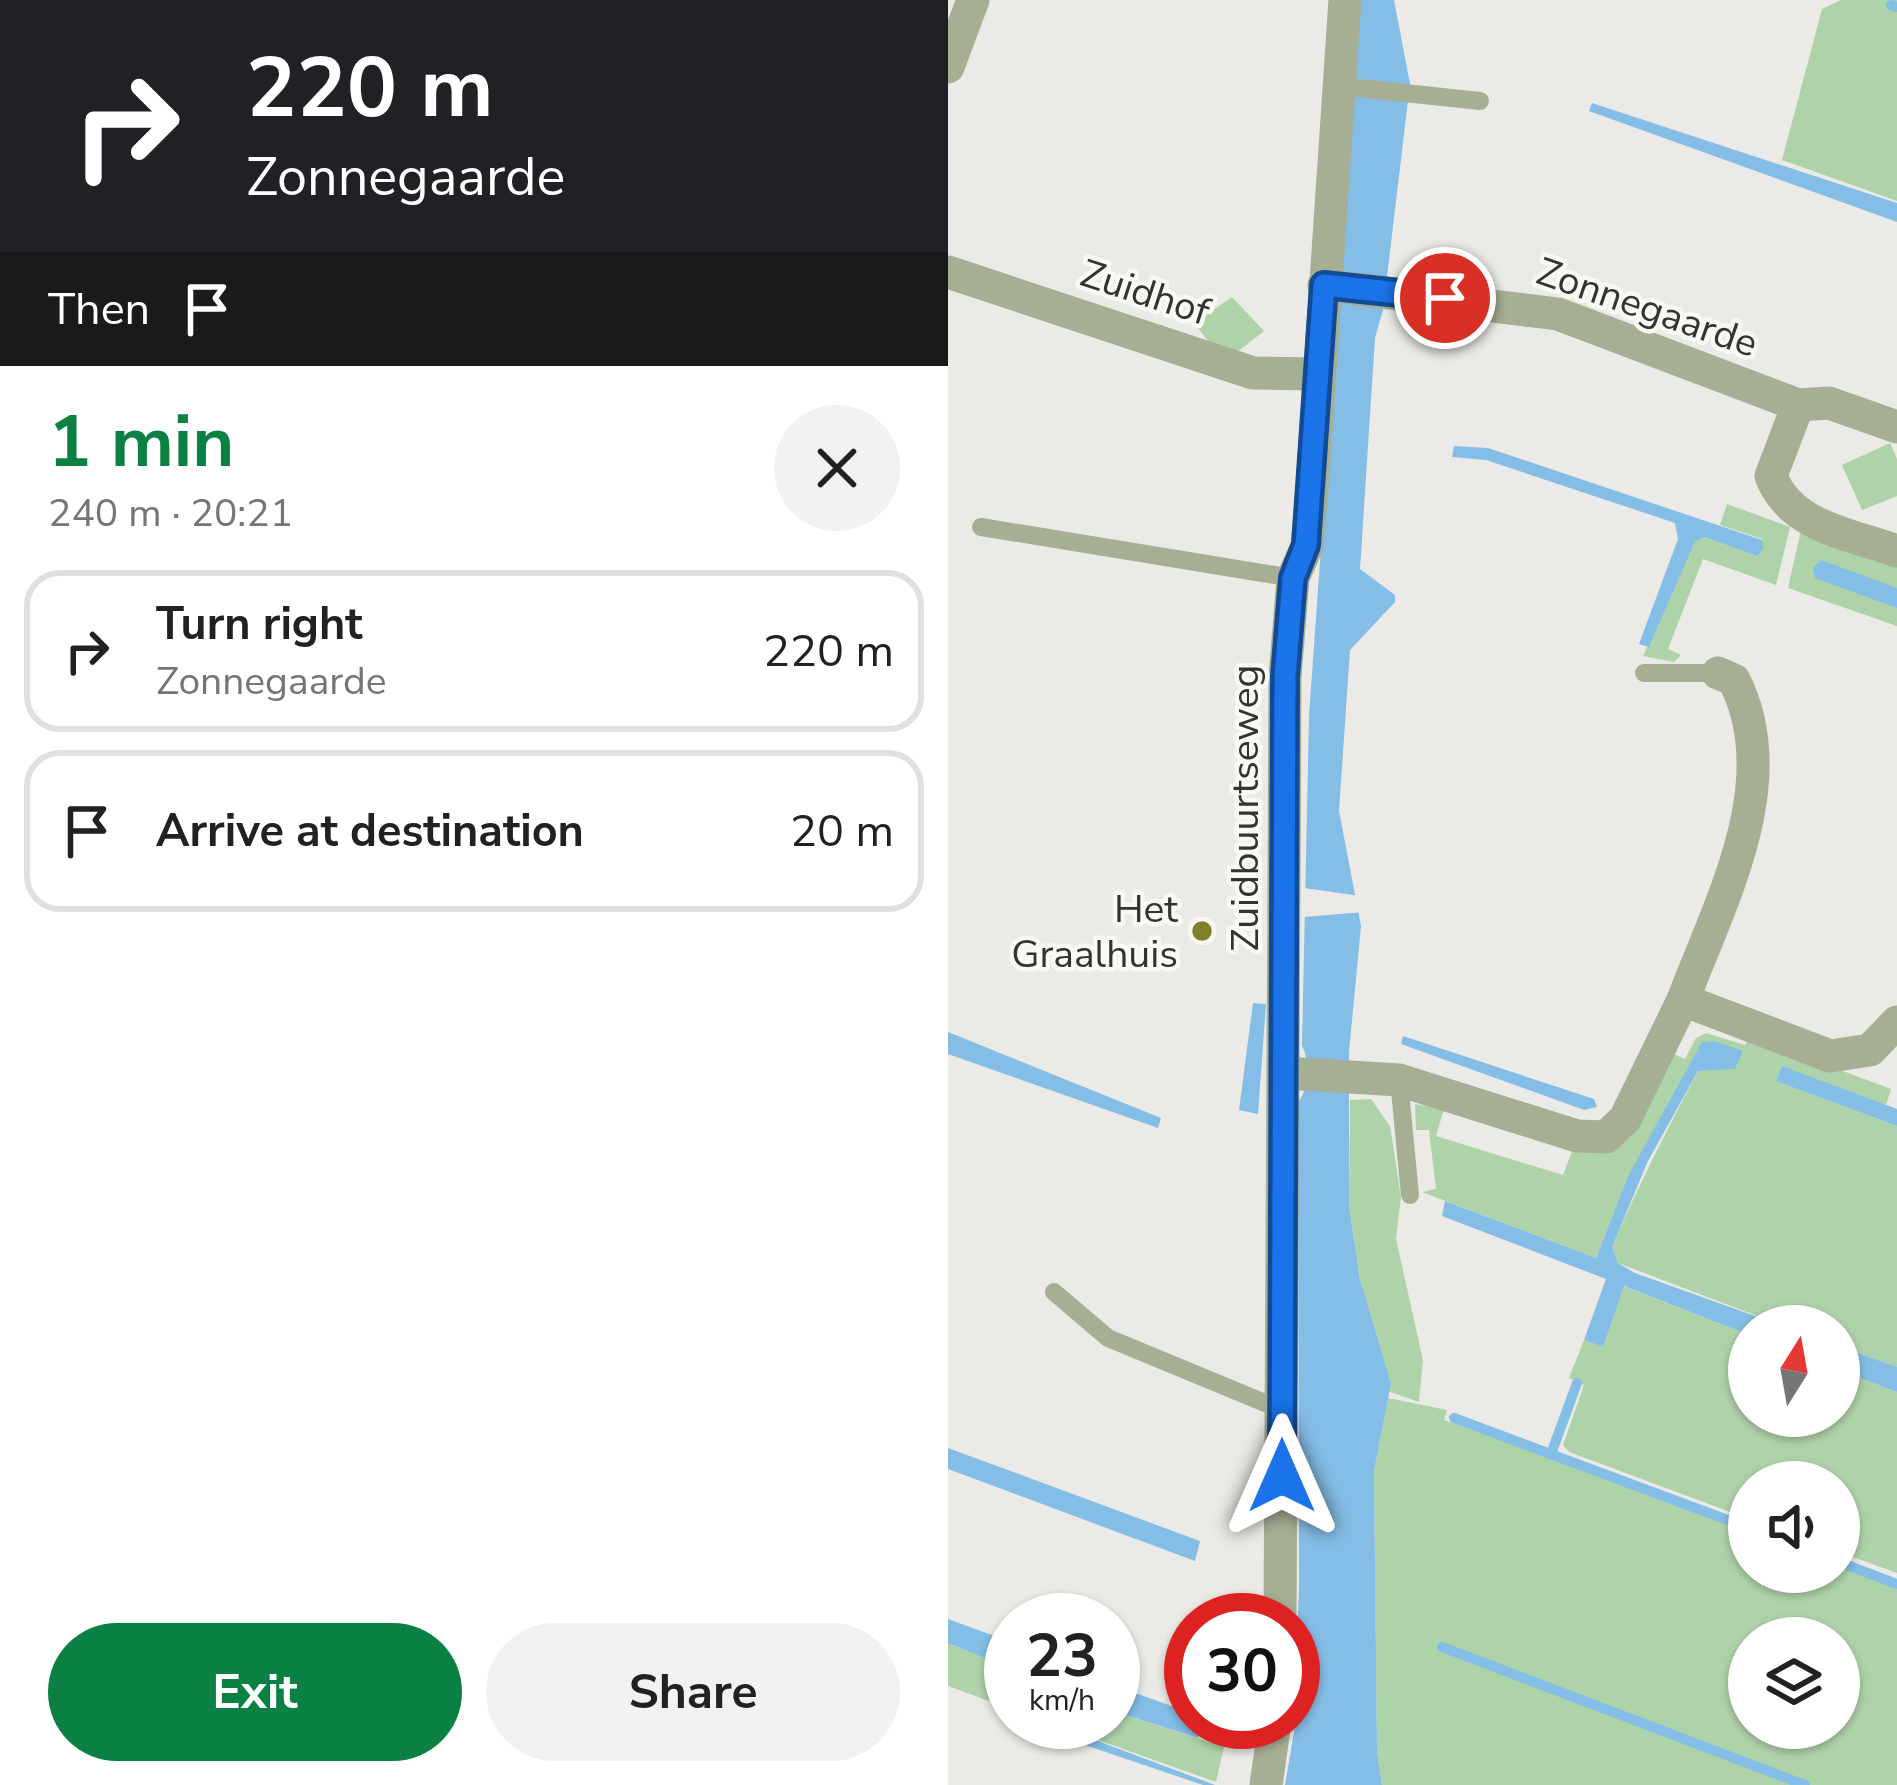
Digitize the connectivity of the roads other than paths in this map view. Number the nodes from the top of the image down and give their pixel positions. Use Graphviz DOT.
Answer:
graph roads {
  1 [pos="973,0"];
  2 [pos="1345,0"];
  3 [pos="948,68"];
  4 [pos="1344,87"];
  5 [pos="1480,101"];
  6 [pos="948,272"];
  7 [pos="1331,285"];
  8 [pos="1318,374"];
  9 [pos="1798,405"];
  10 [pos="1897,427"];
  11 [pos="981,527"];
  12 [pos="1897,551"];
  13 [pos="1293,578"];
  14 [pos="1644,673"];
  15 [pos="1718,673"];
  16 [pos="1683,1000"];
  17 [pos="1897,1022"];
  18 [pos="1293,1074"];
  19 [pos="1399,1080"];
  20 [pos="1410,1196"];
  21 [pos="1054,1292"];
  22 [pos="1282,1404"];
  23 [pos="1280,1593"];
  24 [pos="1271,1749"];
  25 [pos="1266,1785"];
  1 -- 3 [label="street"];
  2 -- 4 [label="street, Zuidbuurtseweg"];
  4 -- 5 [label="lane"];
  4 -- 7 [label="street, Zuidbuurtseweg"];
  6 -- 8 [label="street, Zuidhof"];
  7 -- 8 [label="street, Zuidbuurtseweg"];
  7 -- 9 [label="street, Zonnegaarde"];
  8 -- 13 [label="street, Zuidbuurtseweg"];
  9 -- 10 [label="street, Zonnegaarde"];
  9 -- 12 [label="street"];
  11 -- 13 [label="lane"];
  13 -- 18 [label="street, Zuidbuurtseweg"];
  14 -- 15 [label="lane"];
  15 -- 16 [label="street"];
  16 -- 17 [label="street"];
  16 -- 19 [label="street"];
  18 -- 19 [label="street"];
  18 -- 22 [label="street, Zuidbuurtseweg"];
  19 -- 20 [label="lane"];
  21 -- 22 [label="lane"];
  22 -- 23 [label="street, Zuidbuurtseweg"];
  24 -- 25 [label="street"];
}
